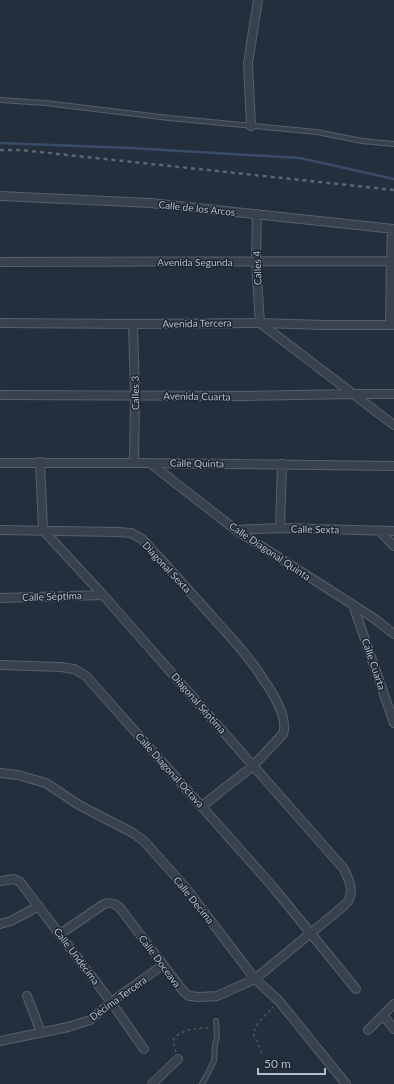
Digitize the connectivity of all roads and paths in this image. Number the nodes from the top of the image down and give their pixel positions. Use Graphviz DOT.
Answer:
graph roads {
  1 [pos="258,0"];
  2 [pos="0,100"];
  3 [pos="251,126"];
  4 [pos="394,144"];
  5 [pos="0,196"];
  6 [pos="257,214"];
  7 [pos="393,229"];
  8 [pos="391,261"];
  9 [pos="0,262"];
  10 [pos="256,262"];
  11 [pos="260,322"];
  12 [pos="0,323"];
  13 [pos="133,324"];
  14 [pos="392,325"];
  15 [pos="354,394"];
  16 [pos="394,394"];
  17 [pos="0,395"];
  18 [pos="135,395"];
  19 [pos="394,425"];
  20 [pos="40,462"];
  21 [pos="150,462"];
  22 [pos="0,463"];
  23 [pos="134,463"];
  24 [pos="282,464"];
  25 [pos="394,466"];
  26 [pos="280,528"];
  27 [pos="0,530"];
  28 [pos="43,530"];
  29 [pos="236,530"];
  30 [pos="380,531"];
  31 [pos="394,531"];
  32 [pos="394,546"];
  33 [pos="103,595"];
  34 [pos="0,598"];
  35 [pos="354,605"];
  36 [pos="394,634"];
  37 [pos="0,664"];
  38 [pos="394,723"];
  39 [pos="253,766"];
  40 [pos="0,773"];
  41 [pos="202,806"];
  42 [pos="350,880"];
  43 [pos="0,881"];
  44 [pos="39,906"];
  45 [pos="0,924"];
  46 [pos="311,933"];
  47 [pos="60,934"];
  48 [pos="163,965"];
  49 [pos="255,979"];
  50 [pos="356,989"];
  51 [pos="27,996"];
  52 [pos="279,1001"];
  53 [pos="111,1002"];
  54 [pos="394,1004"];
  55 [pos="384,1015"];
  56 [pos="216,1021"];
  57 [pos="215,1028"];
  58 [pos="394,1029"];
  59 [pos="368,1030"];
  60 [pos="41,1032"];
  61 [pos="0,1041"];
  62 [pos="144,1049"];
  63 [pos="262,1053"];
  64 [pos="178,1059"];
  65 [pos="152,1084"];
  66 [pos="202,1084"];
  67 [pos="346,1084"];
  1 -- 3 [label="street"];
  2 -- 3 [label="lane"];
  3 -- 4 [label="lane"];
  5 -- 6 [label="street, Calle de los Arcos"];
  6 -- 7 [label="street, Calle de los Arcos"];
  6 -- 10 [label="street, Calles 4"];
  7 -- 8 [label="street"];
  8 -- 10 [label="street, Avenida Segunda"];
  8 -- 14 [label="street"];
  9 -- 10 [label="street, Avenida Segunda"];
  10 -- 11 [label="street, Calles 4"];
  11 -- 13 [label="street, Avenida Tercera"];
  11 -- 14 [label="street, Avenida Tercera"];
  11 -- 15 [label="street"];
  12 -- 13 [label="street, Avenida Tercera"];
  13 -- 18 [label="street, Calles 3"];
  15 -- 16 [label="street, Avenida Cuarta"];
  15 -- 18 [label="street, Avenida Cuarta"];
  15 -- 19 [label="street"];
  17 -- 18 [label="street, Avenida Cuarta"];
  18 -- 23 [label="street, Calles 3"];
  20 -- 22 [label="street, Calle Quinta"];
  20 -- 23 [label="street, Calle Quinta"];
  20 -- 28 [label="street"];
  21 -- 23 [label="street, Calle Quinta"];
  21 -- 24 [label="street, Calle Quinta"];
  21 -- 29 [label="street, Calle Diagonal Quinta"];
  24 -- 25 [label="street, Calle Quinta"];
  24 -- 26 [label="street"];
  26 -- 29 [label="street, Calle Sexta"];
  26 -- 30 [label="street, Calle Sexta"];
  27 -- 28 [label="street, Diagonal Sexta"];
  28 -- 33 [label="street, Diagonal Séptima"];
  28 -- 39 [label="street, Diagonal Sexta"];
  29 -- 35 [label="street, Calle Diagonal Quinta"];
  30 -- 31 [label="street, Calle Sexta"];
  30 -- 32 [label="street"];
  33 -- 34 [label="street, Calle Séptima"];
  33 -- 39 [label="street, Diagonal Séptima"];
  35 -- 36 [label="street, Calle Diagonal Quinta"];
  35 -- 38 [label="street, Calle Cuarta"];
  37 -- 41 [label="street, Calle Diagonal Octava"];
  39 -- 41 [label="street"];
  39 -- 42 [label="street, Diagonal Séptima"];
  40 -- 49 [label="street, Calle Decima"];
  41 -- 46 [label="street, Calle Diagonal Octava"];
  42 -- 46 [label="street, Calle Doceava"];
  43 -- 44 [label="street, Calle Undécima"];
  44 -- 45 [label="street"];
  44 -- 47 [label="street, Calle Undécima"];
  46 -- 49 [label="street, Calle Doceava"];
  46 -- 50 [label="street, Calle Diagonal Octava"];
  47 -- 48 [label="street, Calle Doceava"];
  47 -- 53 [label="street, Calle Undécima"];
  48 -- 49 [label="street, Calle Doceava"];
  48 -- 53 [label="street, Décima Tercera"];
  49 -- 52 [label="street, Calle Decima"];
  51 -- 60 [label="street"];
  52 -- 63 [label="path"];
  52 -- 67 [label="street, Calle Decima"];
  53 -- 60 [label="street, Décima Tercera"];
  53 -- 62 [label="street, Calle Undécima"];
  54 -- 55 [label="street"];
  55 -- 58 [label="street"];
  55 -- 59 [label="street"];
  56 -- 57 [label="lane"];
  57 -- 64 [label="path"];
  57 -- 66 [label="lane"];
  60 -- 61 [label="street, Décima Tercera"];
  64 -- 65 [label="street"];
}
